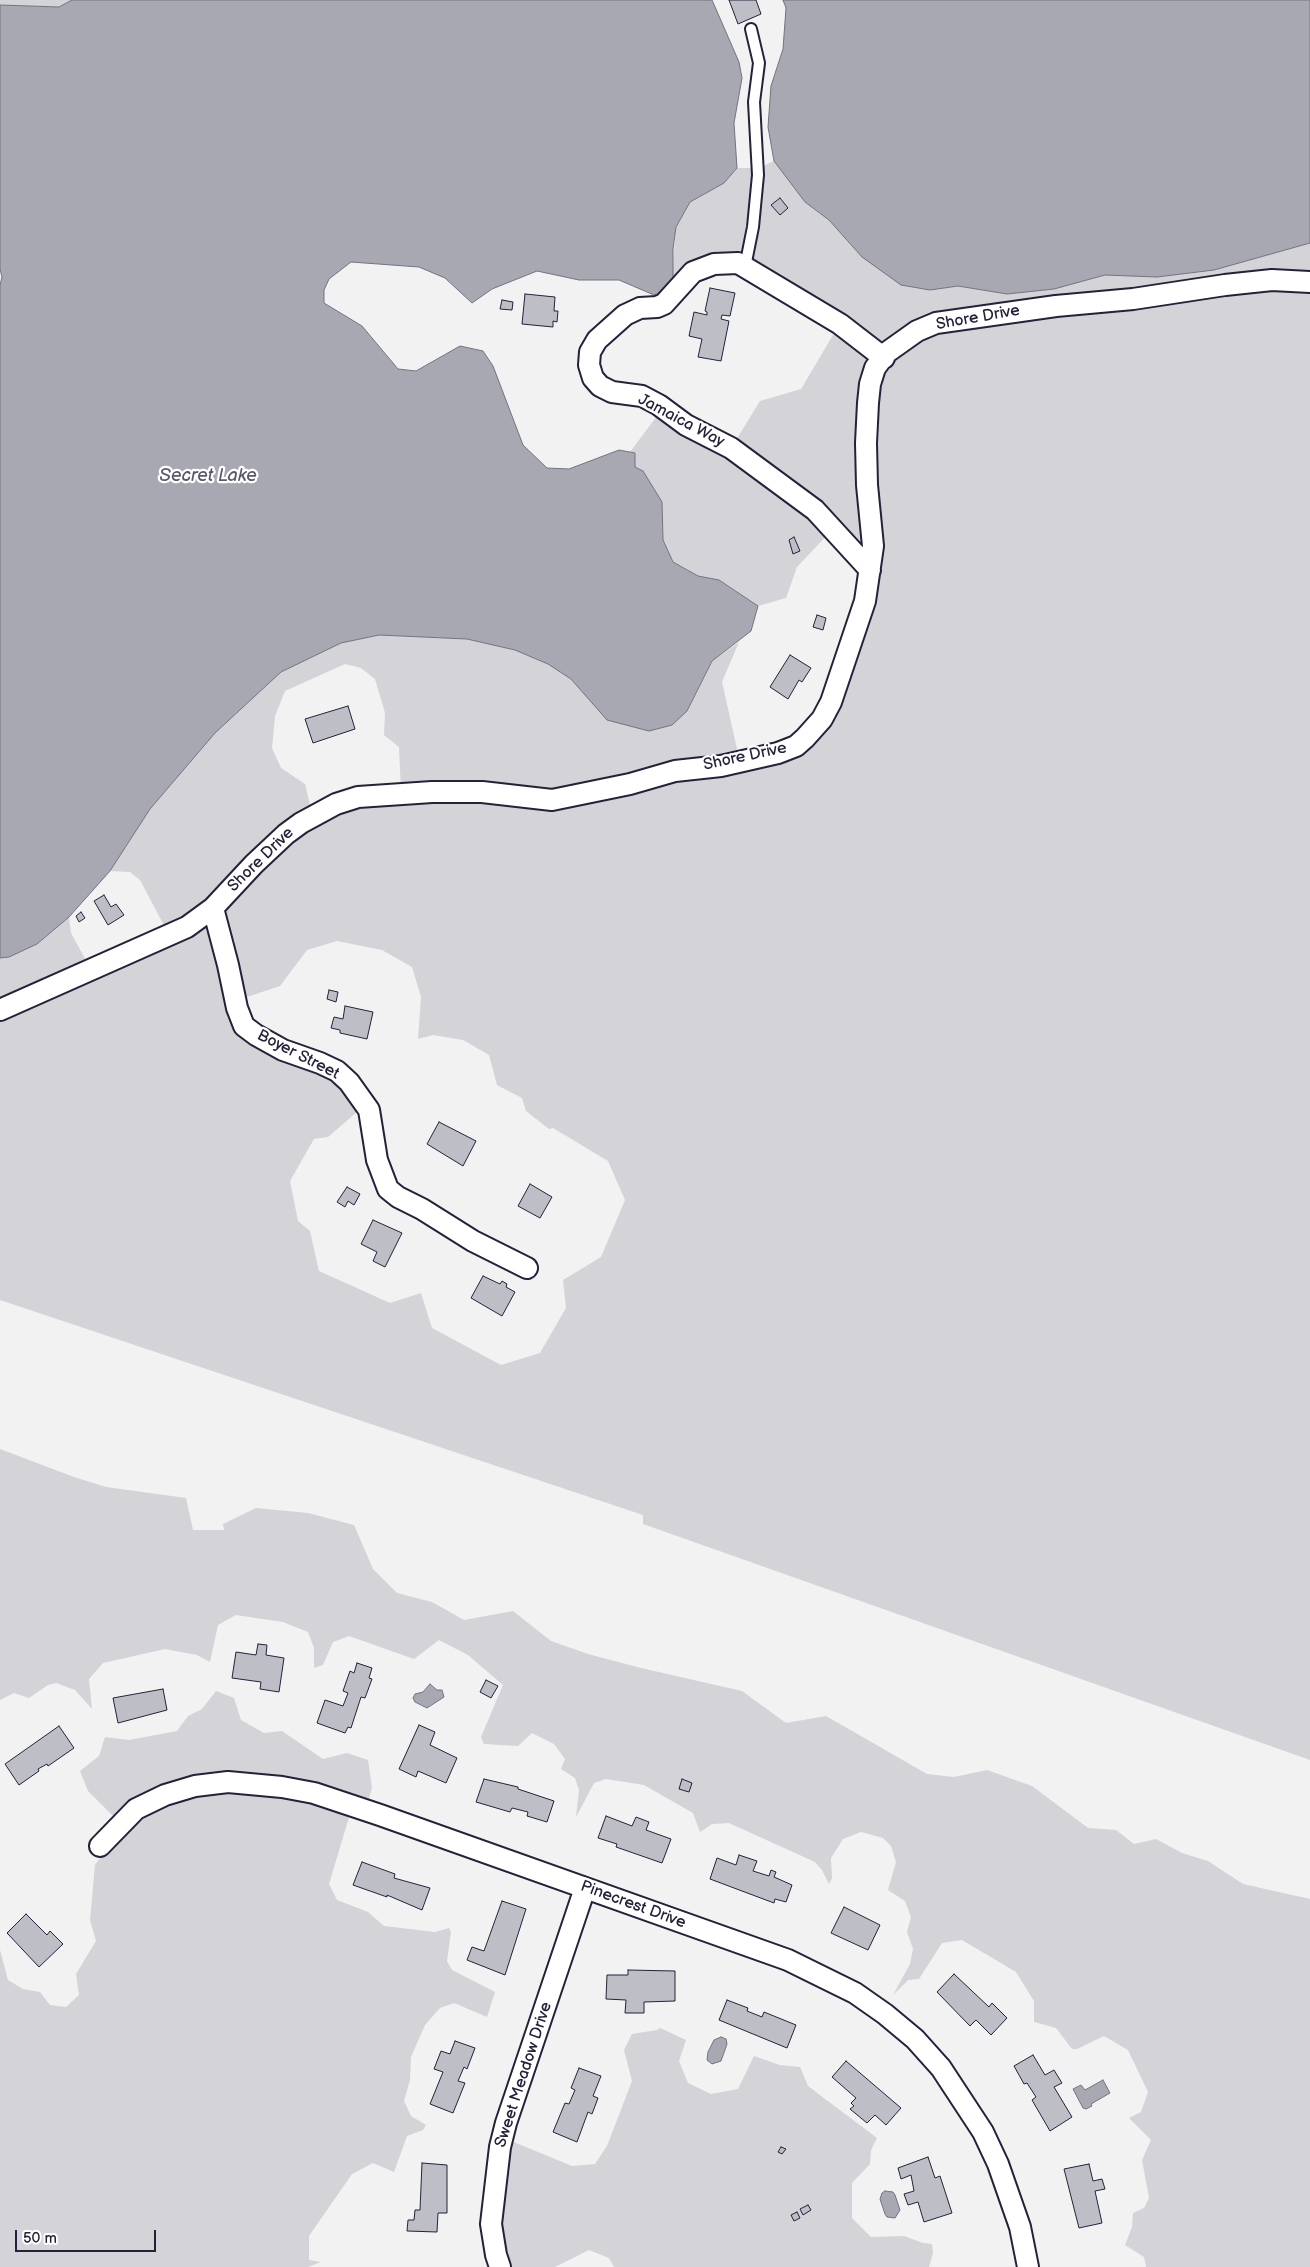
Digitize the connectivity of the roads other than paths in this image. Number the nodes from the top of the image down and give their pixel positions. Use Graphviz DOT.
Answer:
graph roads {
  1 [pos="751,30"];
  2 [pos="745,267"];
  3 [pos="1310,282"];
  4 [pos="884,358"];
  5 [pos="870,570"];
  6 [pos="213,908"];
  7 [pos="0,1010"];
  8 [pos="527,1268"];
  9 [pos="100,1846"];
  10 [pos="586,1888"];
  11 [pos="500,2267"];
  12 [pos="1028,2267"];
  1 -- 2 [label="lane"];
  2 -- 4 [label="street, Jamaica Way"];
  2 -- 5 [label="street, Jamaica Way"];
  3 -- 4 [label="street, Shore Drive"];
  4 -- 5 [label="street, Shore Drive"];
  5 -- 6 [label="street, Shore Drive"];
  6 -- 7 [label="street, Shore Drive"];
  6 -- 8 [label="street, Boyer Street"];
  9 -- 10 [label="street, Pinecrest Drive"];
  10 -- 11 [label="street, Sweet Meadow Drive"];
  10 -- 12 [label="street, Pinecrest Drive"];
}
